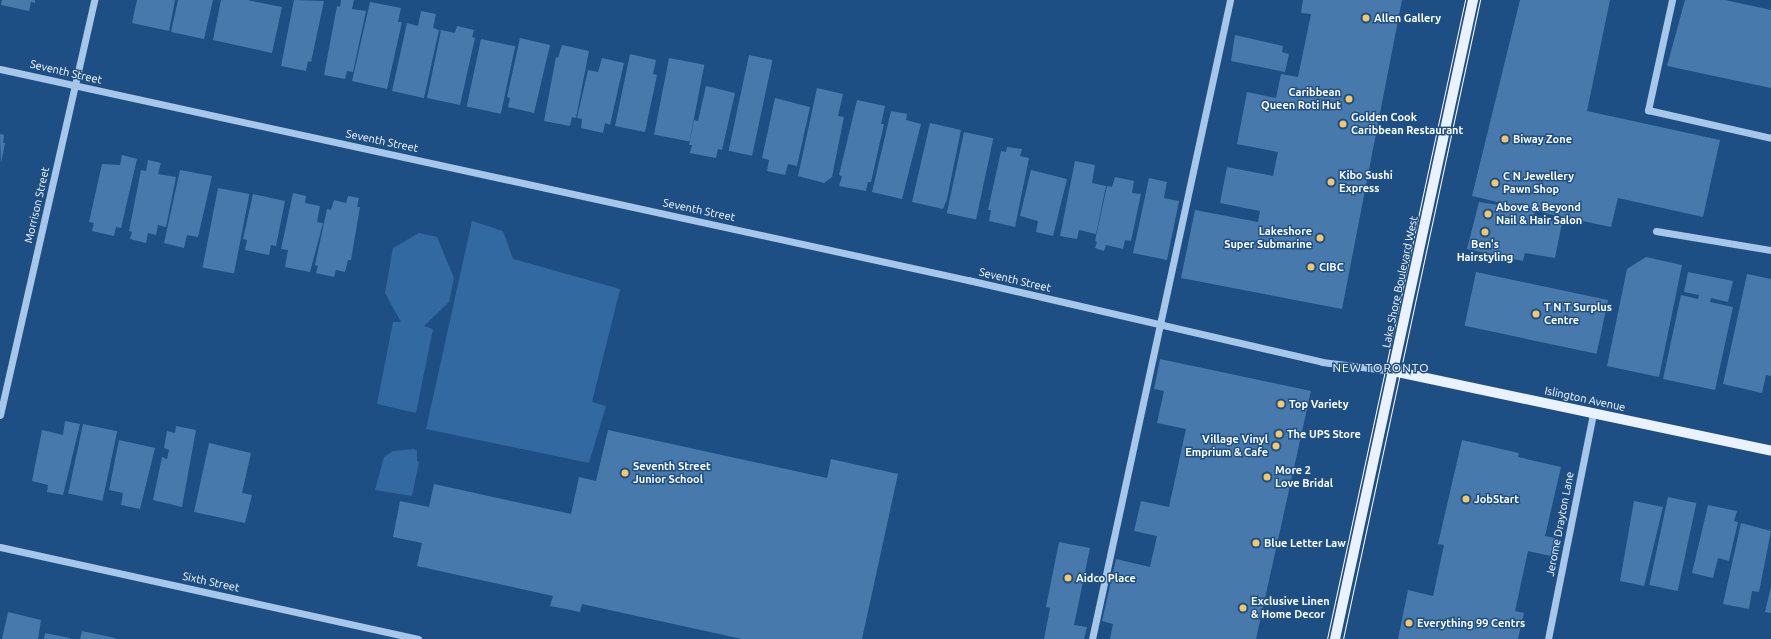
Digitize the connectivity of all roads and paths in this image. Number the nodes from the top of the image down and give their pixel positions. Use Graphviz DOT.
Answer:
graph roads {
  1 [pos="94,0"];
  2 [pos="1230,0"];
  3 [pos="1473,0"];
  4 [pos="1672,0"];
  5 [pos="0,69"];
  6 [pos="76,86"];
  7 [pos="1771,138"];
  8 [pos="1656,231"];
  9 [pos="1771,250"];
  10 [pos="1161,323"];
  11 [pos="1393,371"];
  12 [pos="1593,413"];
  13 [pos="0,414"];
  14 [pos="1771,451"];
  15 [pos="0,547"];
  16 [pos="418,639"];
  17 [pos="1092,639"];
  18 [pos="1335,639"];
  19 [pos="1548,639"];
  1 -- 6 [label="street, Morrison Street"];
  2 -- 10 [label="street"];
  3 -- 11 [label="main road, Lake Shore Boulevard West"];
  4 -- 7 [label="street"];
  5 -- 6 [label="street, Seventh Street"];
  6 -- 10 [label="street, Seventh Street"];
  6 -- 13 [label="street, Morrison Street"];
  8 -- 9 [label="street"];
  10 -- 11 [label="street, Seventh Street"];
  10 -- 17 [label="street"];
  11 -- 12 [label="main road, Islington Avenue"];
  11 -- 18 [label="main road, Lake Shore Boulevard West"];
  12 -- 14 [label="main road, Islington Avenue"];
  12 -- 19 [label="street, Jerome Drayton Lane"];
  15 -- 16 [label="street, Sixth Street"];
}
